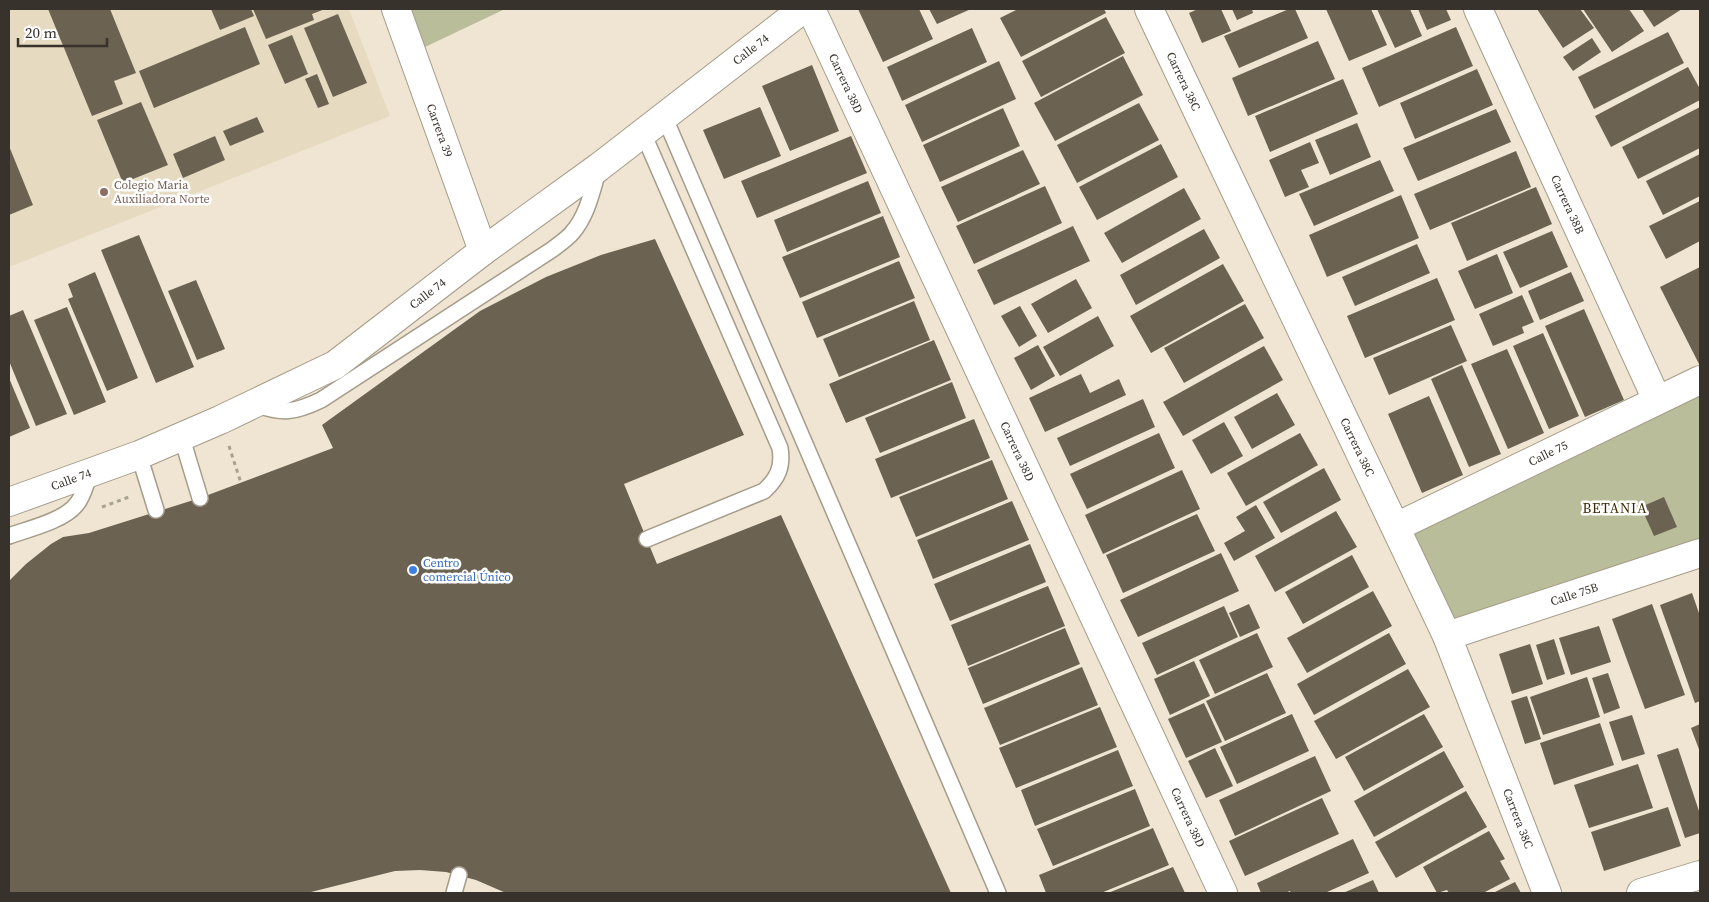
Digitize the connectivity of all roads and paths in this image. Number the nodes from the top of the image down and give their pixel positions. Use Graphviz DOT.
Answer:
graph roads {
  1 [pos="396,9"];
  2 [pos="803,9"];
  3 [pos="811,9"];
  4 [pos="1149,9"];
  5 [pos="1478,9"];
  6 [pos="664,116"];
  7 [pos="643,133"];
  8 [pos="599,167"];
  9 [pos="483,251"];
  10 [pos="1700,380"];
  11 [pos="1657,400"];
  12 [pos="254,404"];
  13 [pos="220,420"];
  14 [pos="181,435"];
  15 [pos="139,455"];
  16 [pos="90,472"];
  17 [pos="241,484"];
  18 [pos="134,496"];
  19 [pos="200,498"];
  20 [pos="9,502"];
  21 [pos="98,508"];
  22 [pos="156,510"];
  23 [pos="1396,527"];
  24 [pos="9,536"];
  25 [pos="647,539"];
  26 [pos="1700,553"];
  27 [pos="1447,636"];
  28 [pos="1700,874"];
  29 [pos="459,875"];
  30 [pos="454,893"];
  31 [pos="998,893"];
  32 [pos="1223,893"];
  33 [pos="1547,893"];
  34 [pos="1641,893"];
  1 -- 9 [label="street, Carrera 39"];
  2 -- 6 [label="street, Calle 74"];
  3 -- 32 [label="street, Carrera 38D"];
  4 -- 23 [label="street, Carrera 38C"];
  5 -- 11 [label="street, Carrera 38B"];
  6 -- 7 [label="street, Calle 74"];
  6 -- 31 [label="lane"];
  7 -- 8 [label="street, Calle 74"];
  7 -- 25 [label="lane"];
  8 -- 9 [label="street, Calle 74"];
  8 -- 12 [label="lane"];
  9 -- 12 [label="street, Calle 74"];
  10 -- 11 [label="street, Calle 75"];
  11 -- 23 [label="street, Calle 75"];
  12 -- 13 [label="street, Calle 74"];
  13 -- 14 [label="street, Calle 74"];
  13 -- 17 [label="path"];
  14 -- 15 [label="street, Calle 74"];
  14 -- 19 [label="lane"];
  15 -- 16 [label="street, Calle 74"];
  15 -- 22 [label="lane"];
  16 -- 20 [label="street, Calle 74"];
  16 -- 24 [label="lane"];
  18 -- 21 [label="path"];
  23 -- 27 [label="street, Carrera 38C"];
  26 -- 27 [label="street, Calle 75B"];
  27 -- 33 [label="street, Carrera 38C"];
  28 -- 34 [label="street"];
  29 -- 30 [label="lane"];
}
